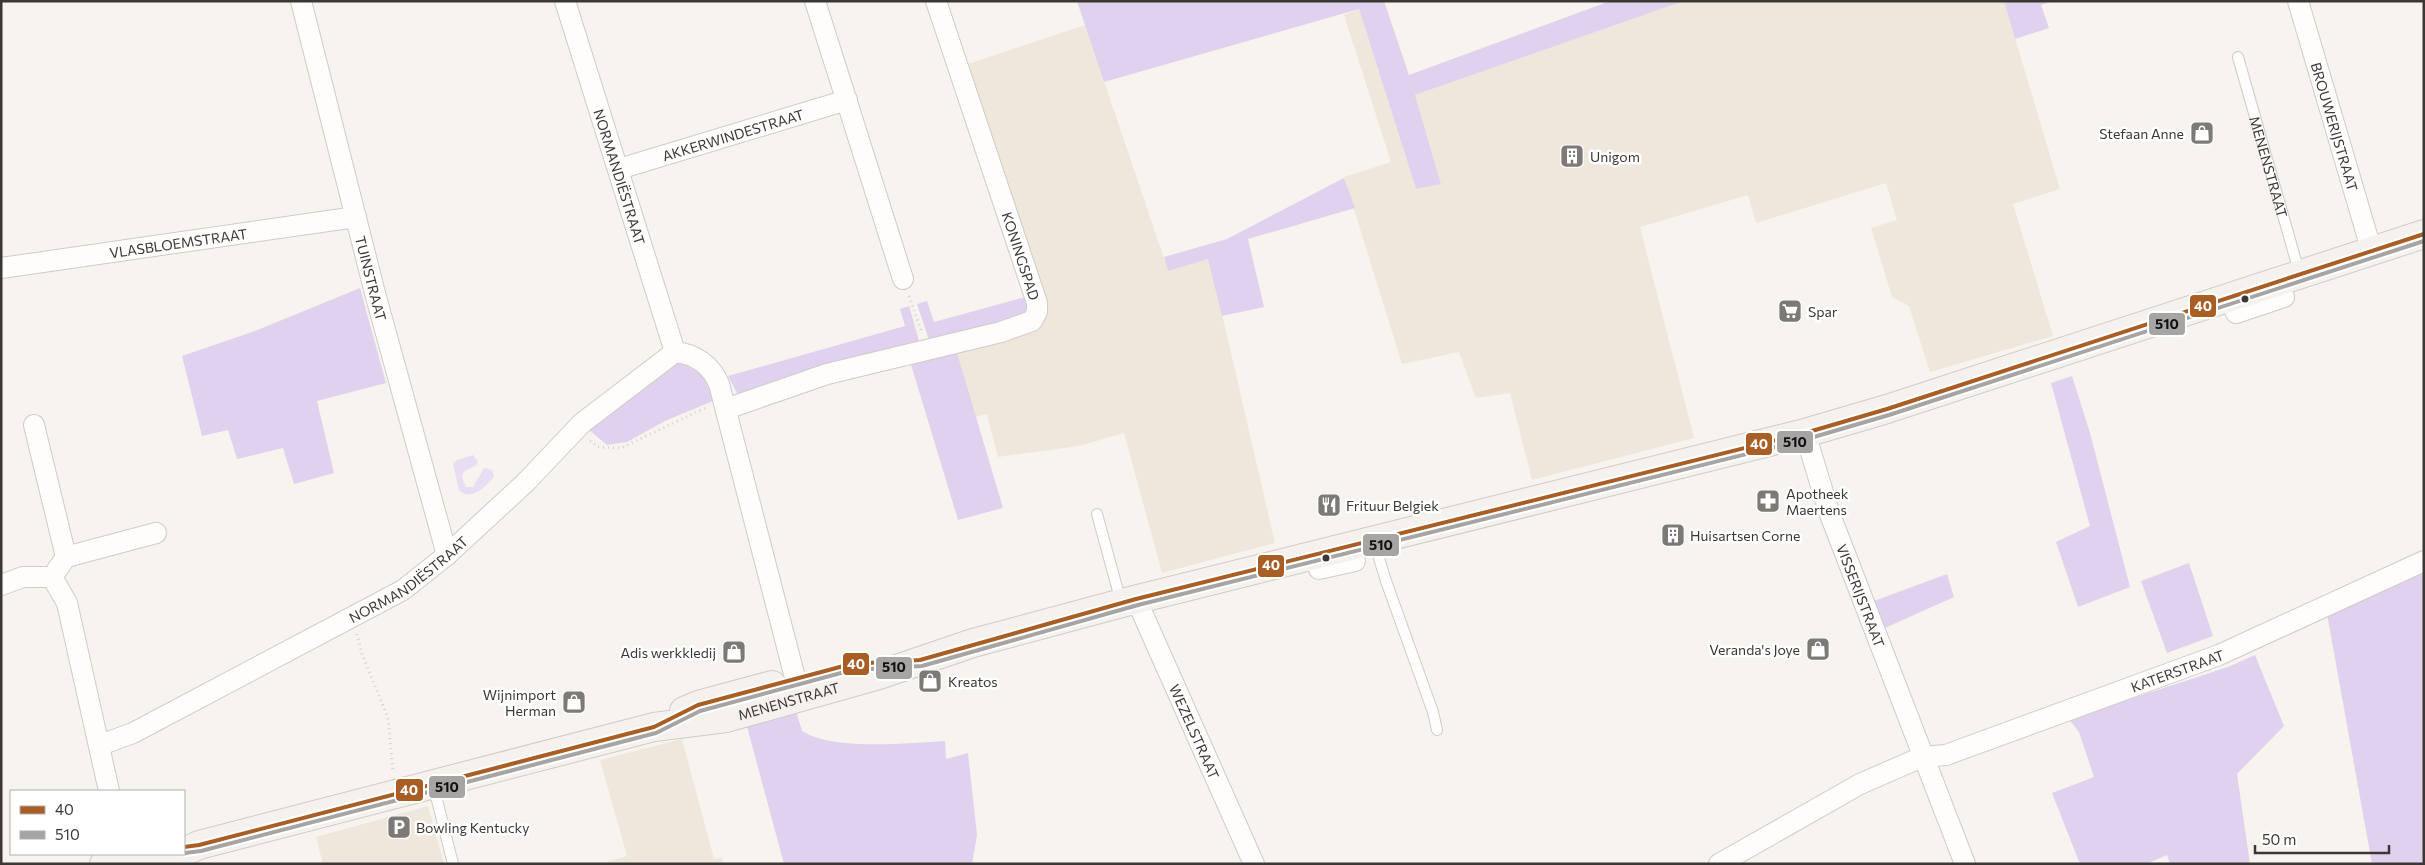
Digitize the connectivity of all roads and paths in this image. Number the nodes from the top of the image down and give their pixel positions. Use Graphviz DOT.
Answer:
graph roads {
  1 [pos="301,1"];
  2 [pos="565,1"];
  3 [pos="815,1"];
  4 [pos="936,1"];
  5 [pos="2298,1"];
  6 [pos="2238,57"];
  7 [pos="847,100"];
  8 [pos="619,169"];
  9 [pos="356,217"];
  10 [pos="2424,234"];
  11 [pos="2372,252"];
  12 [pos="1,268"];
  13 [pos="904,279"];
  14 [pos="2292,286"];
  15 [pos="927,348"];
  16 [pos="675,352"];
  17 [pos="725,404"];
  18 [pos="34,425"];
  19 [pos="577,428"];
  20 [pos="1805,433"];
  21 [pos="1097,514"];
  22 [pos="156,533"];
  23 [pos="1374,541"];
  24 [pos="447,555"];
  25 [pos="66,557"];
  26 [pos="2424,561"];
  27 [pos="52,577"];
  28 [pos="1,584"];
  29 [pos="1129,601"];
  30 [pos="353,617"];
  31 [pos="797,688"];
  32 [pos="1436,730"];
  33 [pos="100,745"];
  34 [pos="1922,757"];
  35 [pos="433,783"];
  36 [pos="109,790"];
  37 [pos="397,792"];
  38 [pos="186,849"];
  39 [pos="172,855"];
  40 [pos="151,864"];
  41 [pos="453,864"];
  42 [pos="1254,864"];
  43 [pos="1719,864"];
  44 [pos="1965,864"];
  1 -- 9 [label="street, TUINSTRAAT"];
  2 -- 8 [label="street, NORMANDIËSTRAAT"];
  3 -- 7 [label="street"];
  4 -- 15 [label="street, KONINGSPAD"];
  5 -- 11 [label="street, BROUWERIJSTRAAT"];
  6 -- 14 [label="lane, MENENSTRAAT"];
  7 -- 8 [label="street, AKKERWINDESTRAAT"];
  7 -- 13 [label="street"];
  8 -- 16 [label="street, NORMANDIËSTRAAT"];
  9 -- 12 [label="street, VLASBLOEMSTRAAT"];
  9 -- 24 [label="street, TUINSTRAAT"];
  10 -- 11 [label="main road, MENENSTRAAT"];
  11 -- 14 [label="main road, MENENSTRAAT"];
  13 -- 15 [label="path"];
  14 -- 20 [label="main road, MENENSTRAAT"];
  15 -- 17 [label="street, KONINGSPAD"];
  16 -- 17 [label="street"];
  16 -- 19 [label="street, NORMANDIËSTRAAT"];
  17 -- 19 [label="path"];
  17 -- 31 [label="street"];
  18 -- 25 [label="street"];
  19 -- 24 [label="street, NORMANDIËSTRAAT"];
  20 -- 23 [label="main road, MENENSTRAAT"];
  20 -- 34 [label="street, VISSERIJSTRAAT"];
  21 -- 29 [label="lane"];
  22 -- 25 [label="street"];
  23 -- 29 [label="main road, MENENSTRAAT"];
  23 -- 32 [label="lane"];
  24 -- 30 [label="street, NORMANDIËSTRAAT"];
  25 -- 27 [label="street"];
  26 -- 34 [label="street, KATERSTRAAT"];
  27 -- 28 [label="street"];
  27 -- 33 [label="street"];
  29 -- 31 [label="main road, MENENSTRAAT"];
  29 -- 42 [label="street, WEZELSTRAAT"];
  30 -- 33 [label="street, NORMANDIËSTRAAT"];
  30 -- 37 [label="path"];
  31 -- 35 [label="main road, MENENSTRAAT"];
  33 -- 36 [label="street"];
  34 -- 43 [label="street"];
  34 -- 44 [label="street, VISSERIJSTRAAT"];
  35 -- 37 [label="main road, MENENSTRAAT"];
  35 -- 41 [label="lane"];
  37 -- 38 [label="main road, MENENSTRAAT"];
  39 -- 40 [label="main road, MENENSTRAAT"];
}
